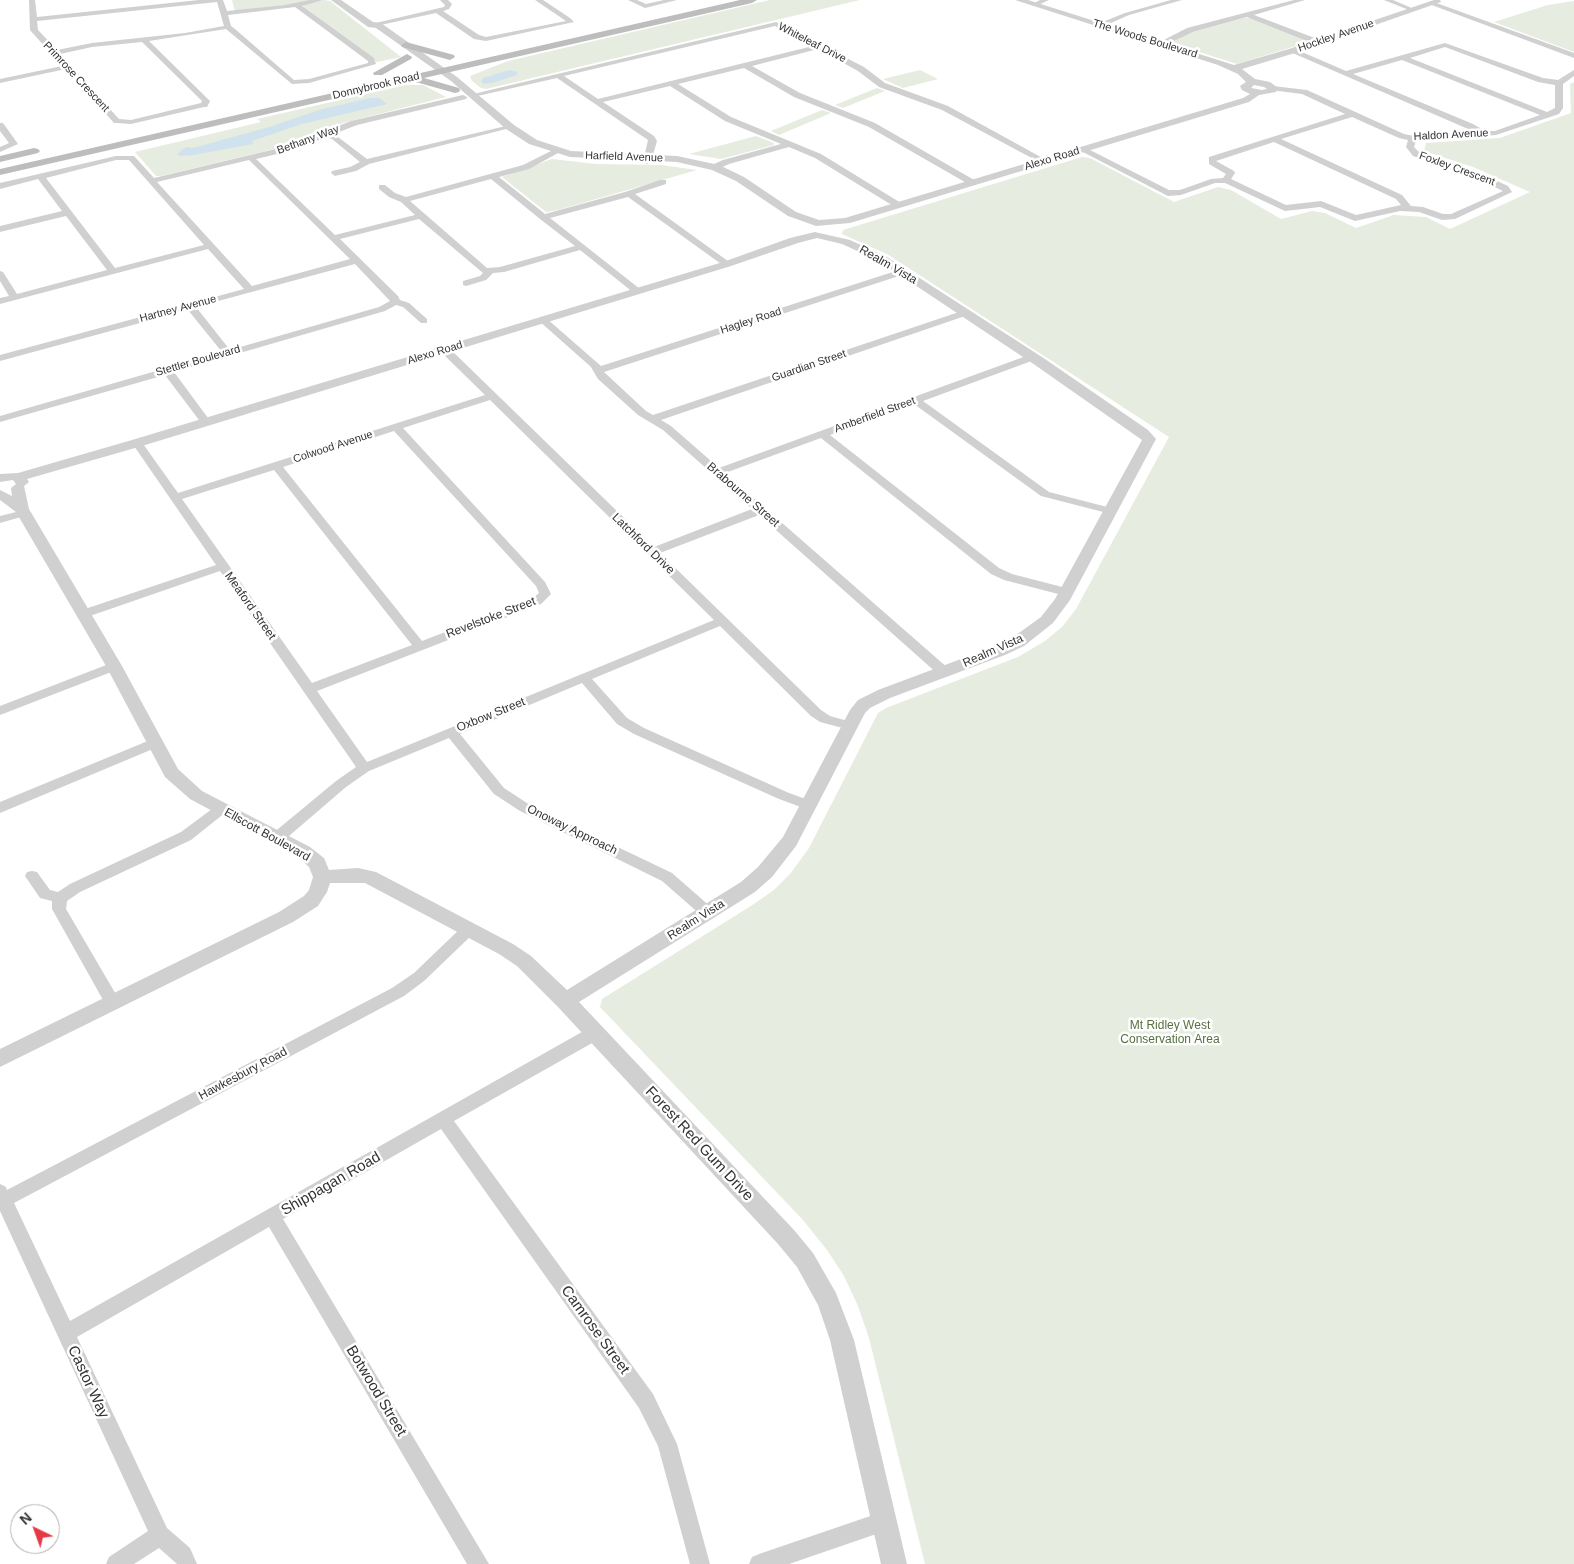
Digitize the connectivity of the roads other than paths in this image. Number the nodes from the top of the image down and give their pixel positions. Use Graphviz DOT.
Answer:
graph roads {
  1 [pos="32,0"];
  2 [pos="320,0"];
  3 [pos="335,0"];
  4 [pos="443,0"];
  5 [pos="538,0"];
  6 [pos="631,0"];
  7 [pos="752,0"];
  8 [pos="1014,0"];
  9 [pos="1019,0"];
  10 [pos="1046,0"];
  11 [pos="1179,0"];
  12 [pos="1300,0"];
  13 [pos="1387,0"];
  14 [pos="678,2"];
  15 [pos="1434,2"];
  16 [pos="298,5"];
  17 [pos="1034,5"];
  18 [pos="1411,9"];
  19 [pos="438,10"];
  20 [pos="226,13"];
  21 [pos="636,15"];
  22 [pos="1248,15"];
  23 [pos="33,19"];
  24 [pos="371,25"];
  25 [pos="1099,25"];
  26 [pos="228,27"];
  27 [pos="580,27"];
  28 [pos="142,39"];
  29 [pos="1317,42"];
  30 [pos="1160,44"];
  31 [pos="406,45"];
  32 [pos="819,46"];
  33 [pos="478,50"];
  34 [pos="1292,51"];
  35 [pos="54,53"];
  36 [pos="407,56"];
  37 [pos="455,56"];
  38 [pos="1574,56"];
  39 [pos="501,57"];
  40 [pos="1402,57"];
  41 [pos="423,63"];
  42 [pos="745,65"];
  43 [pos="66,67"];
  44 [pos="1234,68"];
  45 [pos="437,72"];
  46 [pos="1574,72"];
  47 [pos="378,73"];
  48 [pos="1345,74"];
  49 [pos="558,75"];
  50 [pos="412,78"];
  51 [pos="454,79"];
  52 [pos="0,81"];
  53 [pos="1558,83"];
  54 [pos="671,84"];
  55 [pos="1254,88"];
  56 [pos="1273,88"];
  57 [pos="290,93"];
  58 [pos="464,94"];
  59 [pos="598,101"];
  60 [pos="213,110"];
  61 [pos="1352,114"];
  62 [pos="1547,115"];
  63 [pos="0,125"];
  64 [pos="506,128"];
  65 [pos="116,132"];
  66 [pos="326,134"];
  67 [pos="1483,134"];
  68 [pos="1413,138"];
  69 [pos="1274,139"];
  70 [pos="790,144"];
  71 [pos="48,148"];
  72 [pos="0,150"];
  73 [pos="1083,150"];
  74 [pos="551,153"];
  75 [pos="251,158"];
  76 [pos="0,159"];
  77 [pos="648,160"];
  78 [pos="1044,161"];
  79 [pos="366,162"];
  80 [pos="715,167"];
  81 [pos="0,172"];
  82 [pos="335,174"];
  83 [pos="40,176"];
  84 [pos="492,176"];
  85 [pos="1226,180"];
  86 [pos="152,181"];
  87 [pos="662,182"];
  88 [pos="973,183"];
  89 [pos="0,186"];
  90 [pos="382,187"];
  91 [pos="628,194"];
  92 [pos="405,200"];
  93 [pos="898,205"];
  94 [pos="1408,208"];
  95 [pos="66,213"];
  96 [pos="421,216"];
  97 [pos="543,216"];
  98 [pos="0,229"];
  99 [pos="822,230"];
  100 [pos="800,233"];
  101 [pos="334,238"];
  102 [pos="210,246"];
  103 [pos="582,247"];
  104 [pos="355,261"];
  105 [pos="727,264"];
  106 [pos="113,272"];
  107 [pos="489,272"];
  108 [pos="902,272"];
  109 [pos="0,274"];
  110 [pos="466,283"];
  111 [pos="250,290"];
  112 [pos="637,291"];
  113 [pos="16,297"];
  114 [pos="0,301"];
  115 [pos="395,302"];
  116 [pos="190,306"];
  117 [pos="966,313"];
  118 [pos="544,320"];
  119 [pos="424,321"];
  120 [pos="444,350"];
  121 [pos="228,352"];
  122 [pos="1033,357"];
  123 [pos="0,358"];
  124 [pos="167,370"];
  125 [pos="599,370"];
  126 [pos="491,396"];
  127 [pos="915,400"];
  128 [pos="0,419"];
  129 [pos="653,419"];
  130 [pos="206,422"];
  131 [pos="396,426"];
  132 [pos="822,434"];
  133 [pos="137,443"];
  134 [pos="276,465"];
  135 [pos="718,472"];
  136 [pos="1,478"];
  137 [pos="19,482"];
  138 [pos="0,493"];
  139 [pos="175,498"];
  140 [pos="761,510"];
  141 [pos="23,511"];
  142 [pos="1111,511"];
  143 [pos="0,520"];
  144 [pos="652,552"];
  145 [pos="223,566"];
  146 [pos="1066,592"];
  147 [pos="83,614"];
  148 [pos="722,621"];
  149 [pos="420,646"];
  150 [pos="114,666"];
  151 [pos="944,672"];
  152 [pos="583,677"];
  153 [pos="309,689"];
  154 [pos="0,711"];
  155 [pos="850,726"];
  156 [pos="451,731"];
  157 [pos="155,743"];
  158 [pos="364,768"];
  159 [pos="809,805"];
  160 [pos="0,808"];
  161 [pos="221,809"];
  162 [pos="276,838"];
  163 [pos="32,876"];
  164 [pos="322,877"];
  165 [pos="60,898"];
  166 [pos="708,912"];
  167 [pos="469,929"];
  168 [pos="565,1001"];
  169 [pos="113,1003"];
  170 [pos="595,1033"];
  171 [pos="0,1059"];
  172 [pos="443,1119"];
  173 [pos="2,1196"];
  174 [pos="272,1217"];
  175 [pos="66,1333"];
  176 [pos="885,1521"];
  177 [pos="160,1535"];
  178 [pos="116,1564"];
  179 [pos="187,1564"];
  180 [pos="479,1564"];
  181 [pos="700,1564"];
  182 [pos="760,1564"];
  183 [pos="894,1564"];
  1 -- 23 [label="street, Primrose Crescent"];
  2 -- 16 [label="street"];
  3 -- 24 [label="street"];
  4 -- 19 [label="street"];
  5 -- 19 [label="street"];
  6 -- 14 [label="street"];
  7 -- 39 [label="main road, Donnybrook Road"];
  8 -- 17 [label="street, The Woods Boulevard"];
  9 -- 17 [label="street, The Woods Boulevard"];
  10 -- 17 [label="street"];
  11 -- 25 [label="street"];
  12 -- 22 [label="street"];
  13 -- 18 [label="street"];
  14 -- 21 [label="main road"];
  15 -- 18 [label="street, Hockley Avenue"];
  15 -- 38 [label="street"];
  16 -- 20 [label="street"];
  16 -- 26 [label="street"];
  17 -- 25 [label="street, The Woods Boulevard"];
  18 -- 29 [label="street, Hockley Avenue"];
  19 -- 24 [label="street"];
  20 -- 23 [label="street"];
  20 -- 26 [label="street"];
  22 -- 29 [label="street"];
  22 -- 30 [label="street"];
  23 -- 35 [label="street, Primrose Crescent"];
  24 -- 31 [label="street"];
  24 -- 36 [label="street"];
  25 -- 30 [label="street, The Woods Boulevard"];
  26 -- 28 [label="street"];
  27 -- 33 [label="main road"];
  28 -- 35 [label="street"];
  28 -- 43 [label="street, Primrose Crescent"];
  29 -- 34 [label="street, Hockley Avenue"];
  30 -- 44 [label="street, The Woods Boulevard"];
  31 -- 37 [label="main road"];
  31 -- 41 [label="street"];
  32 -- 42 [label="street"];
  32 -- 49 [label="street, Whiteleaf Drive"];
  32 -- 78 [label="street, Whiteleaf Drive"];
  34 -- 44 [label="street, Hockley Avenue"];
  34 -- 48 [label="street"];
  35 -- 43 [label="street, Primrose Crescent"];
  36 -- 41 [label="street"];
  36 -- 47 [label="main road"];
  37 -- 41 [label="main road, Donnybrook Road"];
  39 -- 45 [label="main road, Donnybrook Road"];
  39 -- 51 [label="main road"];
  40 -- 48 [label="street"];
  40 -- 53 [label="street"];
  40 -- 62 [label="street"];
  41 -- 45 [label="street"];
  41 -- 47 [label="main road, Donnybrook Road"];
  42 -- 54 [label="street"];
  42 -- 88 [label="street"];
  43 -- 52 [label="street"];
  44 -- 55 [label="street, The Woods Boulevard"];
  45 -- 50 [label="main road, Donnybrook Road"];
  45 -- 51 [label="street, Harfield Avenue"];
  45 -- 58 [label="street, Harfield Avenue"];
  46 -- 53 [label="street"];
  47 -- 57 [label="main road, Donnybrook Road"];
  48 -- 67 [label="street"];
  49 -- 58 [label="street, Whiteleaf Drive"];
  49 -- 59 [label="street"];
  50 -- 58 [label="main road"];
  50 -- 81 [label="main road, Donnybrook Road"];
  51 -- 58 [label="street, Harfield Avenue"];
  53 -- 62 [label="street"];
  54 -- 59 [label="street"];
  54 -- 70 [label="street"];
  55 -- 56 [label="street, Alexo Road"];
  55 -- 73 [label="street, Alexo Road"];
  56 -- 61 [label="street, Haldon Avenue"];
  58 -- 64 [label="street, Harfield Avenue"];
  58 -- 66 [label="street, Bethany Way"];
  59 -- 77 [label="street"];
  60 -- 65 [label="main road"];
  61 -- 68 [label="street, Haldon Avenue"];
  61 -- 69 [label="street"];
  62 -- 67 [label="street, Haldon Avenue"];
  63 -- 72 [label="street"];
  64 -- 74 [label="street, Harfield Avenue"];
  64 -- 79 [label="street"];
  66 -- 75 [label="street, Bethany Way"];
  66 -- 79 [label="street"];
  67 -- 68 [label="street, Haldon Avenue"];
  68 -- 94 [label="street, Foxley Crescent"];
  69 -- 85 [label="street"];
  69 -- 94 [label="street"];
  70 -- 80 [label="street"];
  70 -- 93 [label="street"];
  71 -- 76 [label="main road"];
  73 -- 78 [label="street, Alexo Road"];
  73 -- 85 [label="street"];
  74 -- 77 [label="street, Harfield Avenue"];
  74 -- 84 [label="street"];
  75 -- 86 [label="street, Bethany Way"];
  75 -- 101 [label="street"];
  77 -- 80 [label="street, Harfield Avenue"];
  77 -- 100 [label="street, Harfield Avenue"];
  78 -- 88 [label="street, Alexo Road"];
  79 -- 82 [label="street"];
  80 -- 99 [label="street, Harfield Avenue"];
  83 -- 86 [label="street"];
  83 -- 89 [label="street"];
  83 -- 95 [label="street"];
  84 -- 92 [label="street"];
  84 -- 97 [label="street"];
  85 -- 94 [label="street, Foxley Crescent"];
  86 -- 102 [label="street"];
  87 -- 91 [label="street"];
  88 -- 93 [label="street, Alexo Road"];
  90 -- 92 [label="street"];
  91 -- 97 [label="street"];
  91 -- 105 [label="street"];
  92 -- 96 [label="street"];
  93 -- 99 [label="street, Alexo Road"];
  95 -- 98 [label="street"];
  95 -- 106 [label="street"];
  96 -- 101 [label="street"];
  96 -- 107 [label="street"];
  97 -- 103 [label="street"];
  99 -- 100 [label="street, Alexo Road"];
  99 -- 108 [label="street, Realm Vista"];
  100 -- 105 [label="street, Alexo Road"];
  101 -- 104 [label="street"];
  102 -- 106 [label="street"];
  102 -- 111 [label="street"];
  103 -- 107 [label="street"];
  103 -- 112 [label="street"];
  104 -- 111 [label="street, Hartney Avenue"];
  104 -- 115 [label="street"];
  105 -- 112 [label="street, Alexo Road"];
  106 -- 113 [label="street"];
  107 -- 110 [label="street"];
  108 -- 117 [label="street, Realm Vista"];
  108 -- 125 [label="street, Hagley Road"];
  109 -- 113 [label="street"];
  111 -- 116 [label="street, Hartney Avenue"];
  112 -- 118 [label="street, Alexo Road"];
  113 -- 114 [label="street"];
  115 -- 119 [label="street"];
  115 -- 121 [label="street, Stettler Boulevard"];
  116 -- 121 [label="street"];
  116 -- 123 [label="street, Hartney Avenue"];
  117 -- 122 [label="street, Realm Vista"];
  117 -- 129 [label="street, Guardian Street"];
  118 -- 120 [label="street, Alexo Road"];
  118 -- 125 [label="street, Brabourne Street"];
  120 -- 126 [label="street, Latchford Drive"];
  120 -- 130 [label="street, Alexo Road"];
  121 -- 124 [label="street, Stettler Boulevard"];
  122 -- 127 [label="street, Amberfield Street"];
  122 -- 142 [label="street, Realm Vista"];
  124 -- 128 [label="street, Stettler Boulevard"];
  124 -- 130 [label="street"];
  125 -- 129 [label="street, Brabourne Street"];
  126 -- 131 [label="street, Colwood Avenue"];
  126 -- 144 [label="street, Latchford Drive"];
  127 -- 132 [label="street, Amberfield Street"];
  127 -- 142 [label="street"];
  129 -- 135 [label="street, Brabourne Street"];
  130 -- 133 [label="street, Alexo Road"];
  131 -- 134 [label="street, Colwood Avenue"];
  131 -- 149 [label="street, Revelstoke Street"];
  132 -- 135 [label="street, Amberfield Street"];
  132 -- 146 [label="street"];
  133 -- 137 [label="street, Alexo Road"];
  133 -- 139 [label="street, Meaford Street"];
  134 -- 139 [label="street, Colwood Avenue"];
  134 -- 149 [label="street"];
  135 -- 140 [label="street, Brabourne Street"];
  136 -- 137 [label="street"];
  137 -- 138 [label="street"];
  137 -- 141 [label="street, Ellscott Boulevard"];
  138 -- 141 [label="street, Ellscott Boulevard"];
  139 -- 145 [label="street, Meaford Street"];
  140 -- 144 [label="street"];
  140 -- 151 [label="street, Brabourne Street"];
  141 -- 143 [label="street"];
  141 -- 147 [label="street, Ellscott Boulevard"];
  142 -- 146 [label="street, Realm Vista"];
  144 -- 148 [label="street, Latchford Drive"];
  145 -- 147 [label="street"];
  145 -- 153 [label="street, Meaford Street"];
  146 -- 151 [label="street, Realm Vista"];
  147 -- 150 [label="street, Ellscott Boulevard"];
  148 -- 152 [label="street, Oxbow Street"];
  148 -- 155 [label="street, Latchford Drive"];
  149 -- 153 [label="street, Revelstoke Street"];
  150 -- 154 [label="street"];
  150 -- 157 [label="street, Ellscott Boulevard"];
  151 -- 155 [label="street, Realm Vista"];
  152 -- 156 [label="street, Oxbow Street"];
  152 -- 159 [label="street"];
  153 -- 158 [label="street, Meaford Street"];
  155 -- 159 [label="street, Realm Vista"];
  156 -- 158 [label="street, Oxbow Street"];
  156 -- 166 [label="street, Onoway Approach"];
  157 -- 160 [label="street"];
  157 -- 161 [label="street, Ellscott Boulevard"];
  158 -- 162 [label="street, Oxbow Street"];
  159 -- 166 [label="street, Realm Vista"];
  161 -- 162 [label="street, Ellscott Boulevard"];
  161 -- 165 [label="street"];
  162 -- 164 [label="street, Ellscott Boulevard"];
  163 -- 165 [label="street"];
  164 -- 167 [label="street, Forest Red Gum Drive"];
  164 -- 169 [label="street"];
  165 -- 169 [label="street"];
  166 -- 168 [label="street, Realm Vista"];
  167 -- 168 [label="street, Forest Red Gum Drive"];
  167 -- 173 [label="street, Hawkesbury Road"];
  168 -- 170 [label="street, Forest Red Gum Drive"];
  169 -- 171 [label="street"];
  170 -- 172 [label="street, Shippagan Road"];
  170 -- 176 [label="street, Forest Red Gum Drive"];
  172 -- 174 [label="street, Shippagan Road"];
  172 -- 181 [label="street, Camrose Street"];
  173 -- 175 [label="street, Castor Way"];
  174 -- 175 [label="street, Shippagan Road"];
  174 -- 180 [label="street, Botwood Street"];
  175 -- 177 [label="street, Castor Way"];
  176 -- 182 [label="street"];
  176 -- 183 [label="street, Forest Red Gum Drive"];
  177 -- 178 [label="street"];
  177 -- 179 [label="street, Castor Way"];
}
